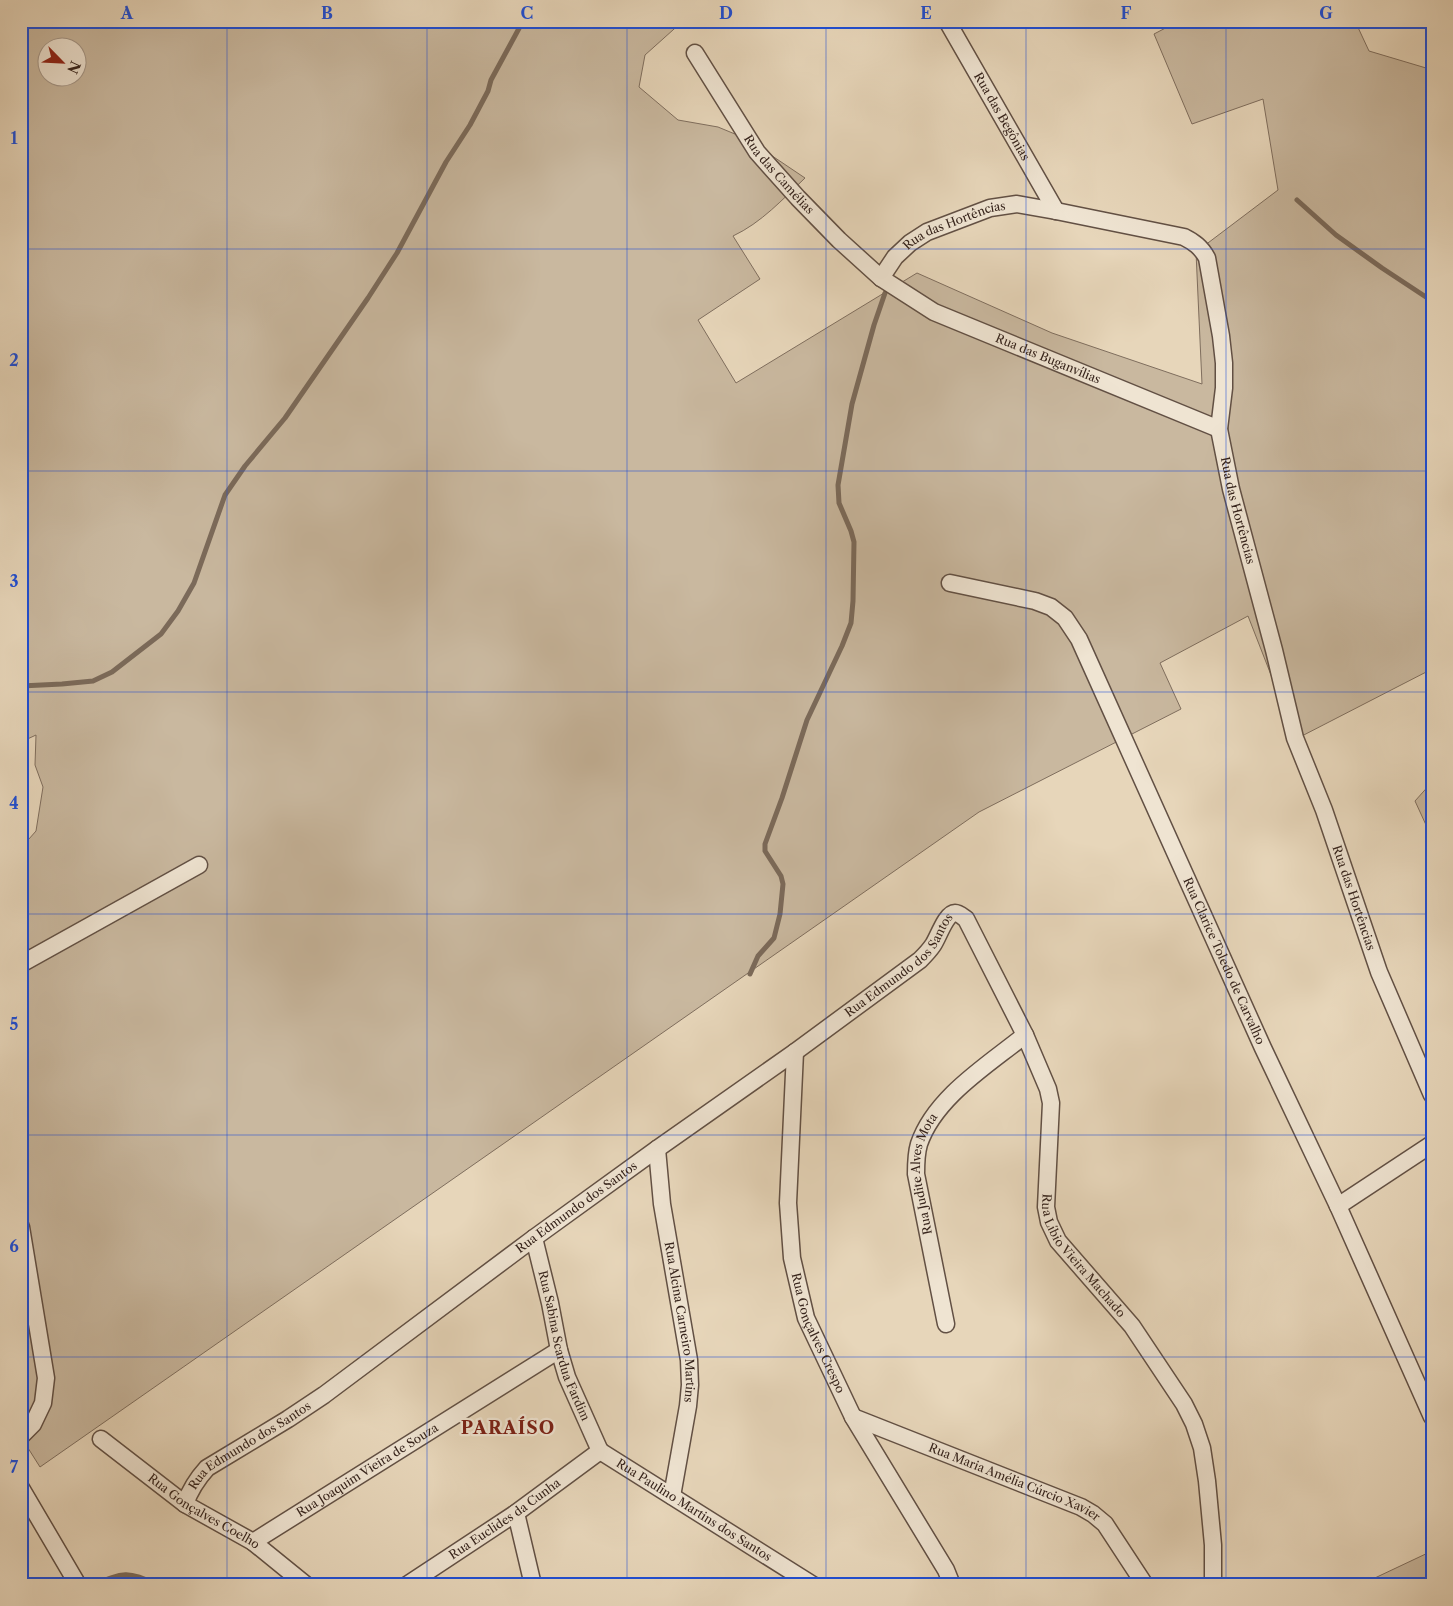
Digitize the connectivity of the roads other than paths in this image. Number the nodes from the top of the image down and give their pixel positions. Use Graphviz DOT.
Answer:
graph roads {
  1 [pos="947,21"];
  2 [pos="696,53"];
  3 [pos="1056,211"];
  4 [pos="881,278"];
  5 [pos="1220,429"];
  6 [pos="950,583"];
  7 [pos="199,865"];
  8 [pos="966,919"];
  9 [pos="21,964"];
  10 [pos="1025,1035"];
  11 [pos="794,1052"];
  12 [pos="1432,1096"];
  13 [pos="1432,1144"];
  14 [pos="657,1149"];
  15 [pos="1338,1206"];
  16 [pos="21,1227"];
  17 [pos="534,1238"];
  18 [pos="946,1324"];
  19 [pos="559,1350"];
  20 [pos="853,1417"];
  21 [pos="1432,1417"];
  22 [pos="21,1436"];
  23 [pos="101,1439"];
  24 [pos="600,1451"];
  25 [pos="21,1488"];
  26 [pos="672,1496"];
  27 [pos="185,1504"];
  28 [pos="516,1513"];
  29 [pos="253,1542"];
  30 [pos="78,1585"];
  31 [pos="306,1585"];
  32 [pos="406,1585"];
  33 [pos="533,1585"];
  34 [pos="813,1585"];
  35 [pos="952,1585"];
  36 [pos="1145,1585"];
  37 [pos="1213,1585"];
  1 -- 3 [label="street, Rua das Begônias"];
  2 -- 4 [label="street, Rua das Camélias"];
  3 -- 4 [label="street, Rua das Hortências"];
  3 -- 5 [label="street, Rua das Hortências"];
  4 -- 5 [label="street, Rua das Buganvílias"];
  5 -- 12 [label="street, Rua das Hortências"];
  6 -- 15 [label="street, Rua Clarice Toledo de Carvalho"];
  7 -- 9 [label="street"];
  8 -- 10 [label="street, Rua Líbio Vieira Machado"];
  8 -- 11 [label="street, Rua Edmundo dos Santos"];
  10 -- 18 [label="street, Rua Judite Alves Mota"];
  10 -- 37 [label="street, Rua Líbio Vieira Machado"];
  11 -- 14 [label="street, Rua Edmundo dos Santos"];
  11 -- 20 [label="street, Rua Gonçalves Crespo"];
  13 -- 15 [label="street"];
  14 -- 17 [label="street, Rua Edmundo dos Santos"];
  14 -- 26 [label="street, Rua Alcina Carneiro Martins"];
  15 -- 21 [label="street, Rua Clarice Toledo de Carvalho"];
  16 -- 22 [label="street"];
  17 -- 19 [label="street, Rua Sabina Scardua Fardim"];
  17 -- 27 [label="street, Rua Edmundo dos Santos"];
  19 -- 24 [label="street, Rua Sabina Scardua Fardim"];
  19 -- 29 [label="street, Rua Joaquim Vieira de Souza"];
  20 -- 35 [label="street, Rua Gonçalves Crespo"];
  20 -- 36 [label="street, Rua Maria Amélia Cúrcio Xavier"];
  23 -- 27 [label="street, Rua Gonçalves Coelho"];
  24 -- 26 [label="street, Rua Paulino Martins dos Santos"];
  24 -- 28 [label="street, Rua Euclides da Cunha"];
  25 -- 30 [label="street"];
  26 -- 34 [label="street, Rua Paulino Martins dos Santos"];
  27 -- 29 [label="street, Rua Gonçalves Coelho"];
  28 -- 32 [label="street, Rua Euclides da Cunha"];
  28 -- 33 [label="street"];
  29 -- 31 [label="street, Rua Gonçalves Coelho"];
}
